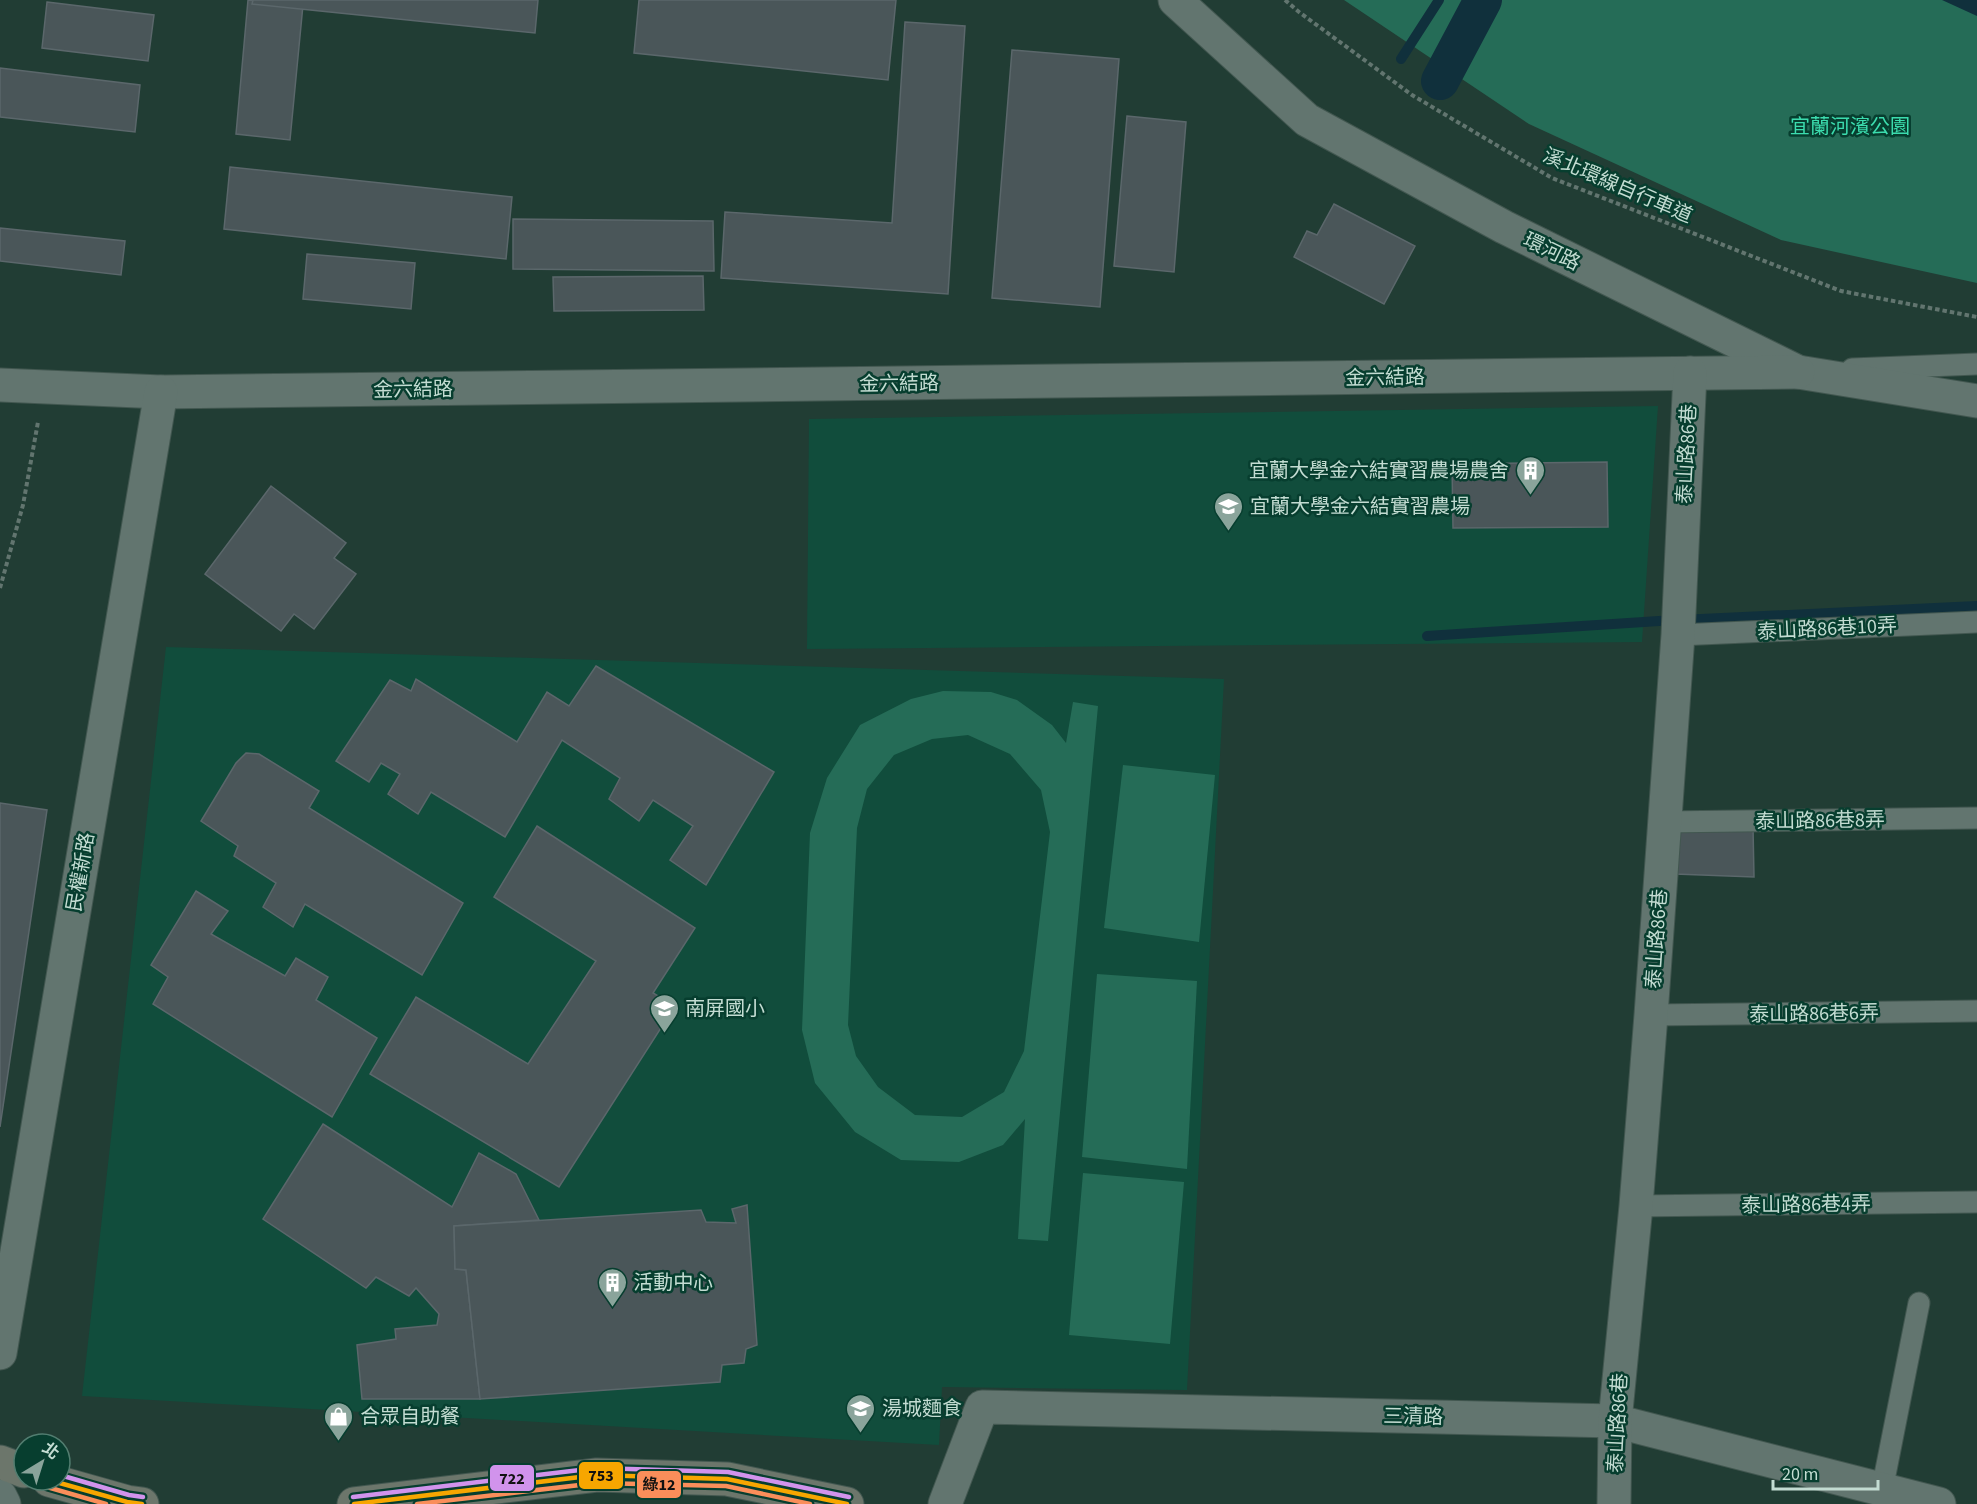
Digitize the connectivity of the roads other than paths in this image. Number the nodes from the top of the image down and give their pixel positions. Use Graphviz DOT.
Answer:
graph roads {
  1 [pos="1175,0"];
  2 [pos="1977,364"];
  3 [pos="1798,372"];
  4 [pos="1690,373"];
  5 [pos="0,385"];
  6 [pos="161,392"];
  7 [pos="1977,401"];
  8 [pos="1977,622"];
  9 [pos="1678,635"];
  10 [pos="1977,818"];
  11 [pos="1664,822"];
  12 [pos="1977,1011"];
  13 [pos="1651,1015"];
  14 [pos="1977,1202"];
  15 [pos="1636,1206"];
  16 [pos="1919,1303"];
  17 [pos="0,1353"];
  18 [pos="1615,1420"];
  19 [pos="72,1486"];
  20 [pos="1882,1490"];
  21 [pos="0,1496"];
  22 [pos="421,1500"];
  23 [pos="4,1504"];
  24 [pos="142,1504"];
  25 [pos="354,1504"];
  26 [pos="847,1504"];
  27 [pos="945,1504"];
  28 [pos="1614,1504"];
  29 [pos="1939,1504"];
  1 -- 3 [label="street, 環河路"];
  2 -- 3 [label="lane"];
  3 -- 4 [label="street, 金六結路"];
  3 -- 7 [label="street, 環河路"];
  4 -- 6 [label="street, 金六結路"];
  4 -- 9 [label="street, 泰山路86巷"];
  5 -- 6 [label="street, 金六結路"];
  6 -- 17 [label="street, 民權新路"];
  8 -- 9 [label="lane, 泰山路86巷10弄"];
  9 -- 11 [label="street, 泰山路86巷"];
  10 -- 11 [label="lane, 泰山路86巷8弄"];
  11 -- 13 [label="street, 泰山路86巷"];
  12 -- 13 [label="lane, 泰山路86巷6弄"];
  13 -- 15 [label="street, 泰山路86巷"];
  14 -- 15 [label="lane, 泰山路86巷4弄"];
  15 -- 18 [label="street, 泰山路86巷"];
  16 -- 20 [label="lane"];
  18 -- 20 [label="street, 三清路"];
  18 -- 27 [label="street, 三清路"];
  18 -- 28 [label="street, 泰山路86巷"];
  19 -- 24 [label="main road"];
  20 -- 29 [label="street, 三清路"];
  21 -- 23 [label="street"];
  22 -- 25 [label="main road"];
  22 -- 26 [label="main road"];
}
